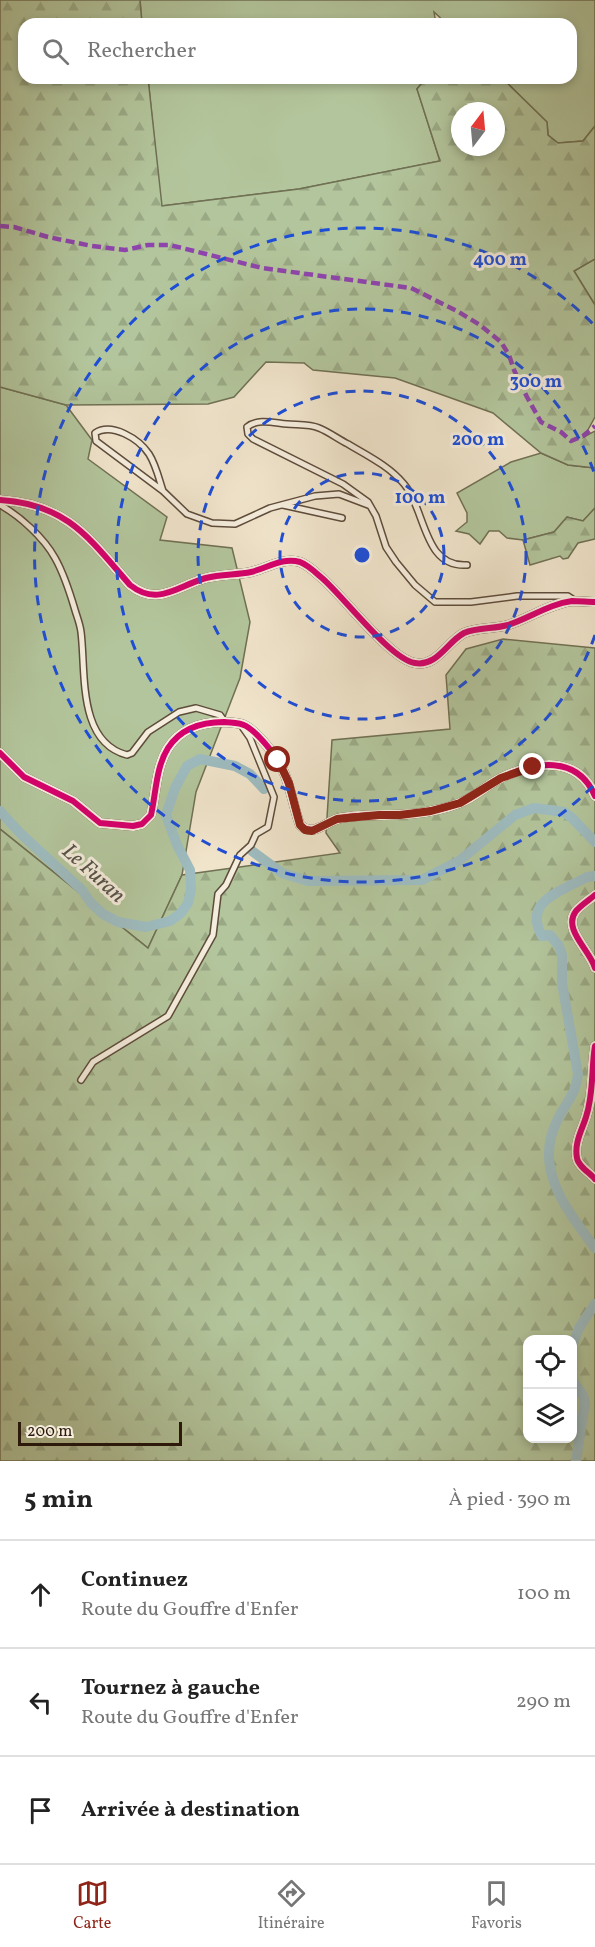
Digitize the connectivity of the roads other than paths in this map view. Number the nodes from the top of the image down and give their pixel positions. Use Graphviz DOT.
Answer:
graph roads {
  1 [pos="163,490"];
  2 [pos="0,500"];
  3 [pos="0,505"];
  4 [pos="281,505"];
  5 [pos="372,507"];
  6 [pos="342,518"];
  7 [pos="467,565"];
  8 [pos="575,601"];
  9 [pos="595,602"];
  10 [pos="225,722"];
  11 [pos="237,723"];
  12 [pos="0,753"];
  13 [pos="595,796"];
  14 [pos="595,895"];
  15 [pos="595,968"];
  16 [pos="595,1046"];
  17 [pos="81,1080"];
  18 [pos="595,1179"];
  1 -- 1 [label="street"];
  1 -- 4 [label="street"];
  2 -- 8 [label="street"];
  3 -- 10 [label="street"];
  4 -- 5 [label="street"];
  4 -- 6 [label="street"];
  5 -- 7 [label="street"];
  5 -- 8 [label="street"];
  8 -- 9 [label="street"];
  10 -- 11 [label="street"];
  10 -- 12 [label="street"];
  11 -- 13 [label="street"];
  11 -- 17 [label="street"];
  14 -- 15 [label="street"];
  16 -- 18 [label="street"];
}
